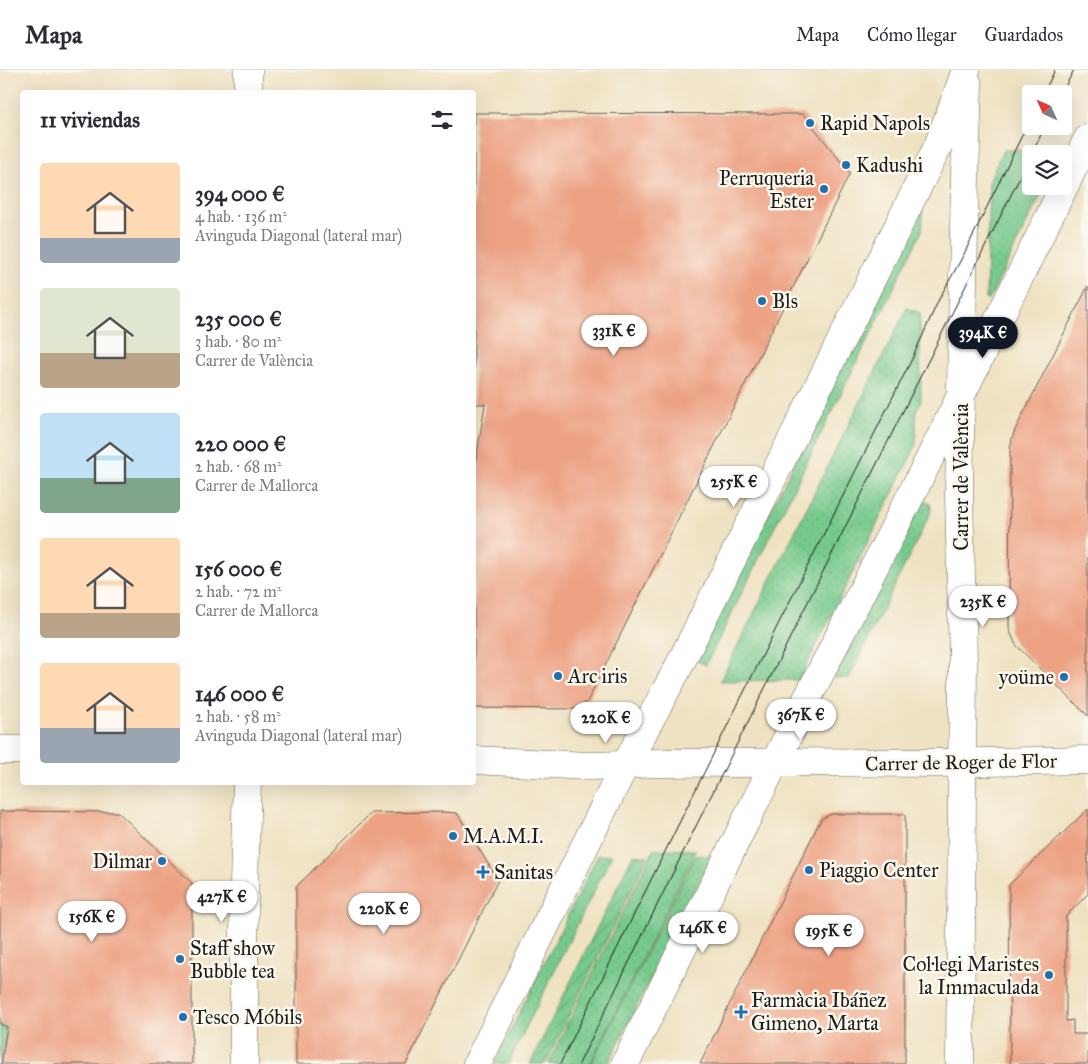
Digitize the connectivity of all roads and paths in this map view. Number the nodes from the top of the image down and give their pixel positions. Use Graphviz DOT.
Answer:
graph roads {
  1 [pos="248,70"];
  2 [pos="967,70"];
  3 [pos="248,90"];
  4 [pos="1088,138"];
  5 [pos="962,394"];
  6 [pos="0,750"];
  7 [pos="20,750"];
  8 [pos="476,760"];
  9 [pos="1088,760"];
  10 [pos="775,762"];
  11 [pos="963,762"];
  12 [pos="625,765"];
  13 [pos="247,785"];
  14 [pos="244,1064"];
  15 [pos="477,1064"];
  16 [pos="625,1064"];
  17 [pos="960,1064"];
  1 -- 3 [label="street"];
  2 -- 5 [label="street, Carrer de València"];
  2 -- 12 [label="street"];
  4 -- 5 [label="street"];
  5 -- 10 [label="street"];
  5 -- 11 [label="street, Carrer de València"];
  6 -- 7 [label="street"];
  8 -- 12 [label="street"];
  9 -- 11 [label="street, Carrer de Roger de Flor"];
  10 -- 11 [label="street, Carrer de Roger de Flor"];
  10 -- 12 [label="street, Carrer de Roger de Flor"];
  10 -- 16 [label="street"];
  11 -- 17 [label="street, Carrer de València"];
  12 -- 15 [label="street"];
  13 -- 14 [label="street"];
}
